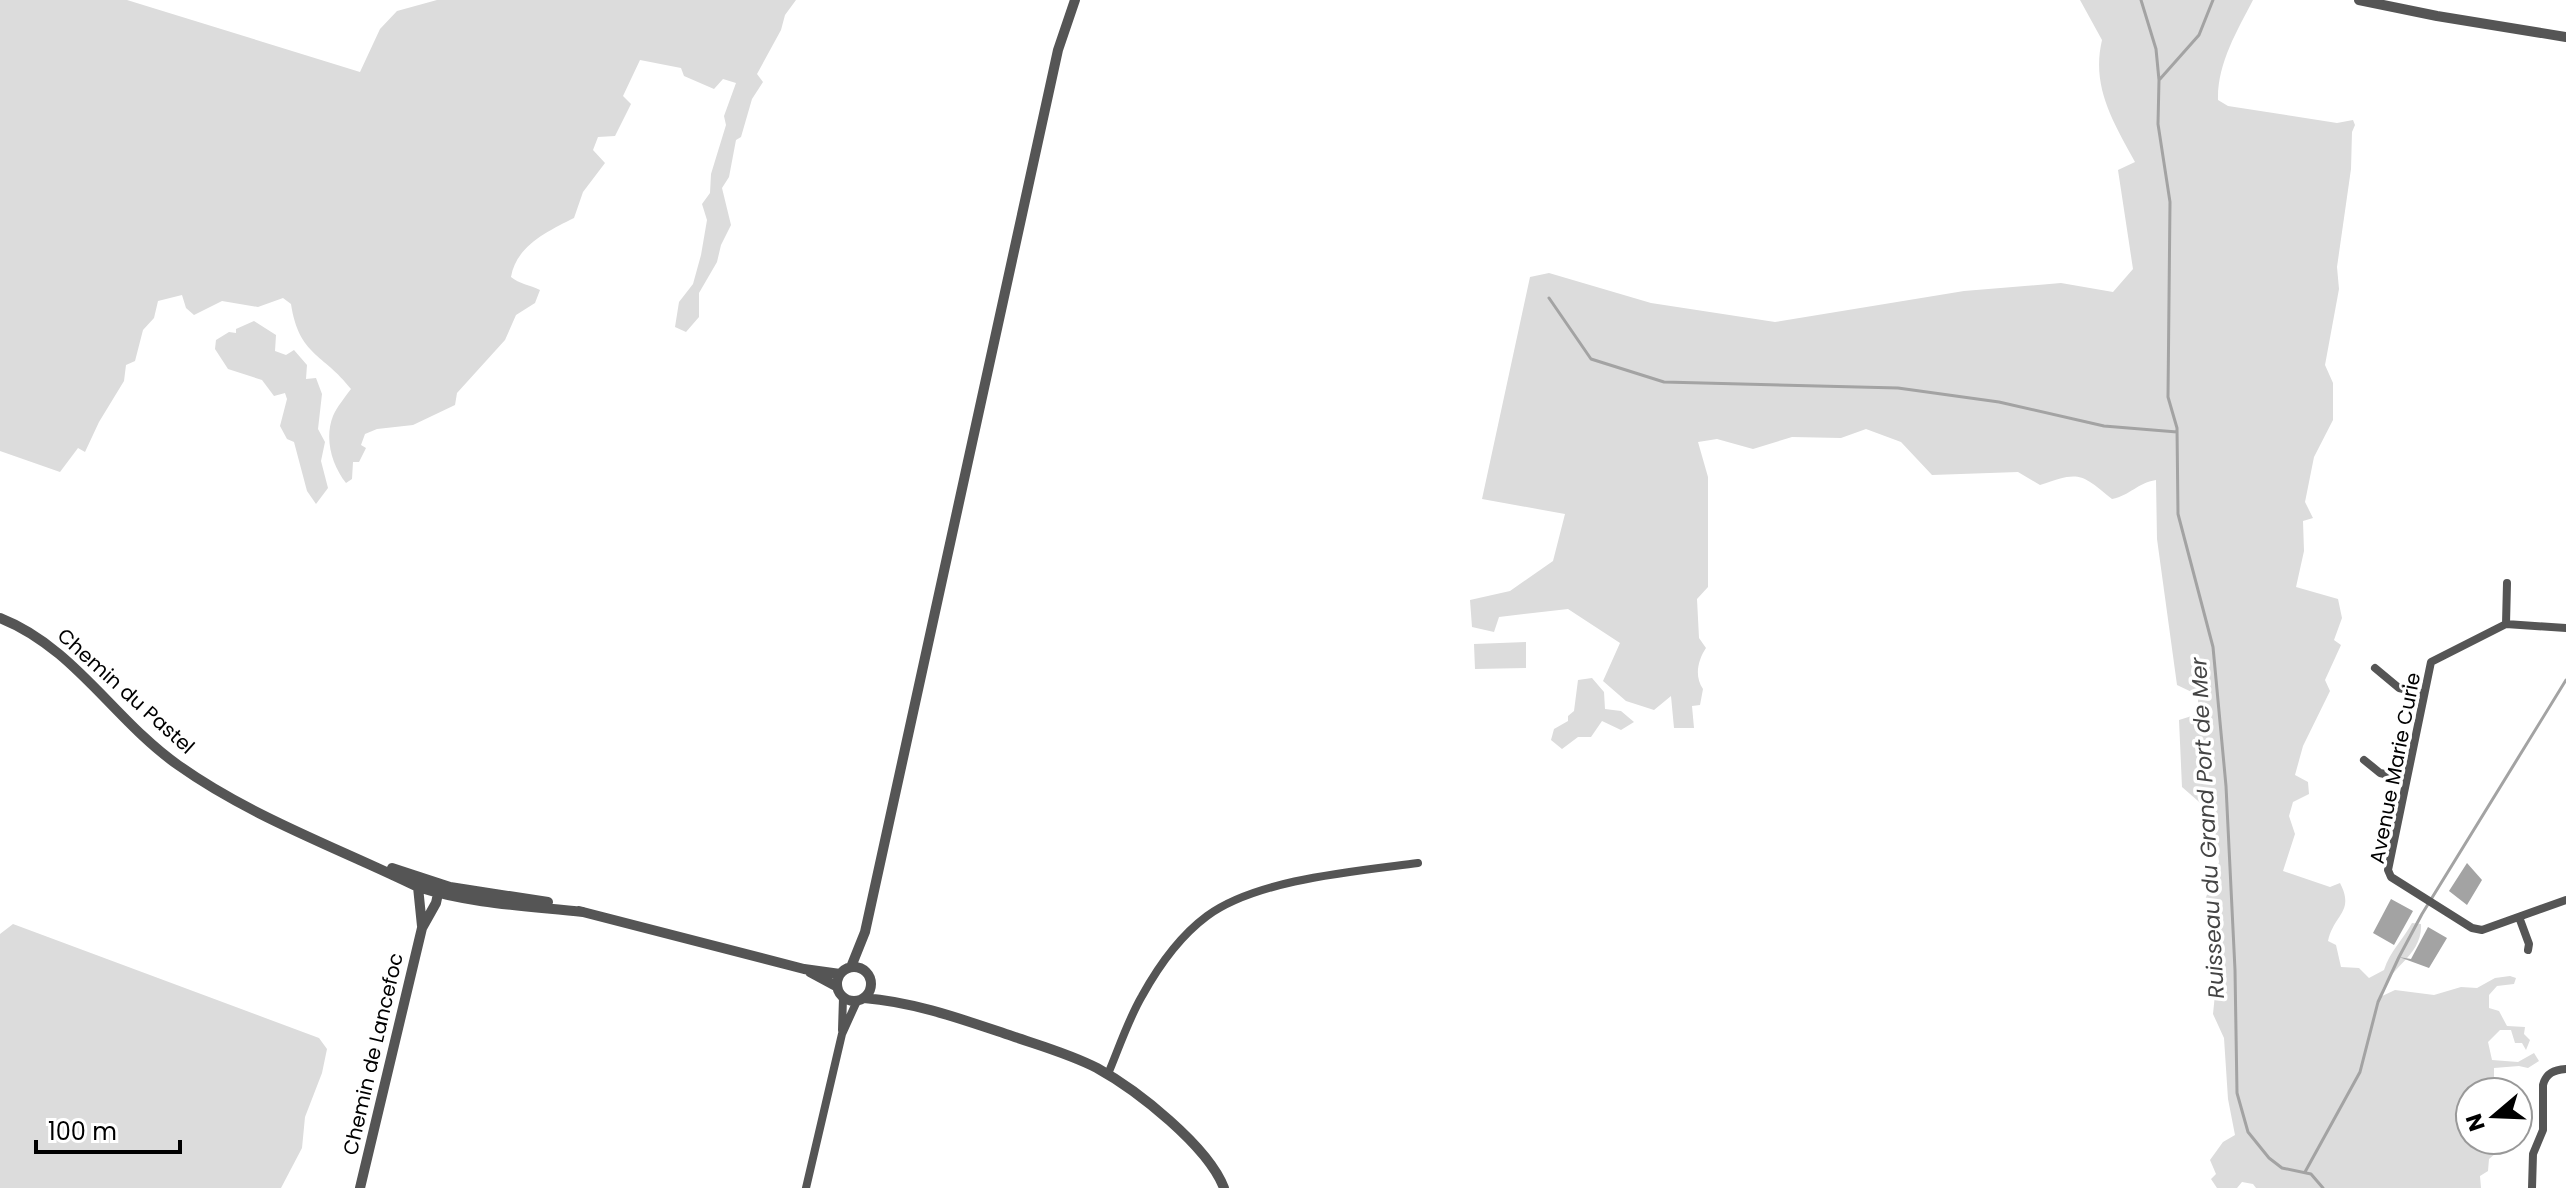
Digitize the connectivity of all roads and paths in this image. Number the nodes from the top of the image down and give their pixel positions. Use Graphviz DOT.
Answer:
graph roads {
  1 [pos="1075,0"];
  2 [pos="2359,0"];
  3 [pos="2566,37"];
  4 [pos="2507,583"];
  5 [pos="0,618"];
  6 [pos="2506,624"];
  7 [pos="2566,628"];
  8 [pos="2375,668"];
  9 [pos="2424,694"];
  10 [pos="2364,760"];
  11 [pos="2406,779"];
  12 [pos="1418,863"];
  13 [pos="420,883"];
  14 [pos="439,889"];
  15 [pos="2566,900"];
  16 [pos="2519,917"];
  17 [pos="422,928"];
  18 [pos="865,932"];
  19 [pos="2528,950"];
  20 [pos="851,967"];
  21 [pos="804,969"];
  22 [pos="865,971"];
  23 [pos="840,974"];
  24 [pos="872,985"];
  25 [pos="836,986"];
  26 [pos="843,998"];
  27 [pos="861,1000"];
  28 [pos="902,1002"];
  29 [pos="842,1034"];
  30 [pos="2566,1069"];
  31 [pos="1108,1074"];
  32 [pos="360,1188"];
  33 [pos="806,1188"];
  34 [pos="1224,1188"];
  35 [pos="2532,1188"];
  1 -- 18 [label="street"];
  2 -- 3 [label="street"];
  4 -- 6 [label="street"];
  5 -- 13 [label="street, Chemin du Pastel"];
  6 -- 7 [label="street"];
  6 -- 9 [label="street, Avenue Marie Curie"];
  8 -- 9 [label="street"];
  9 -- 11 [label="street, Avenue Marie Curie"];
  10 -- 11 [label="street"];
  11 -- 16 [label="street, Avenue Marie Curie"];
  12 -- 31 [label="street"];
  13 -- 14 [label="street, Chemin du Pastel"];
  13 -- 17 [label="street, Chemin de Lancefoc"];
  14 -- 17 [label="street, Chemin de Lancefoc"];
  14 -- 21 [label="street, Chemin du Pastel"];
  15 -- 16 [label="street, Avenue Marie Curie"];
  16 -- 19 [label="street"];
  17 -- 32 [label="street, Chemin de Lancefoc"];
  18 -- 20 [label="street"];
  18 -- 22 [label="street"];
  20 -- 22 [label="street"];
  20 -- 23 [label="street"];
  21 -- 23 [label="street, Chemin du Pastel"];
  21 -- 25 [label="street, Chemin du Pastel"];
  22 -- 24 [label="street"];
  23 -- 25 [label="street"];
  24 -- 27 [label="street"];
  24 -- 28 [label="street"];
  25 -- 26 [label="street"];
  26 -- 27 [label="street"];
  26 -- 29 [label="street"];
  27 -- 28 [label="street"];
  27 -- 29 [label="street"];
  28 -- 31 [label="street"];
  29 -- 33 [label="street"];
  30 -- 35 [label="street"];
  31 -- 34 [label="street"];
}
